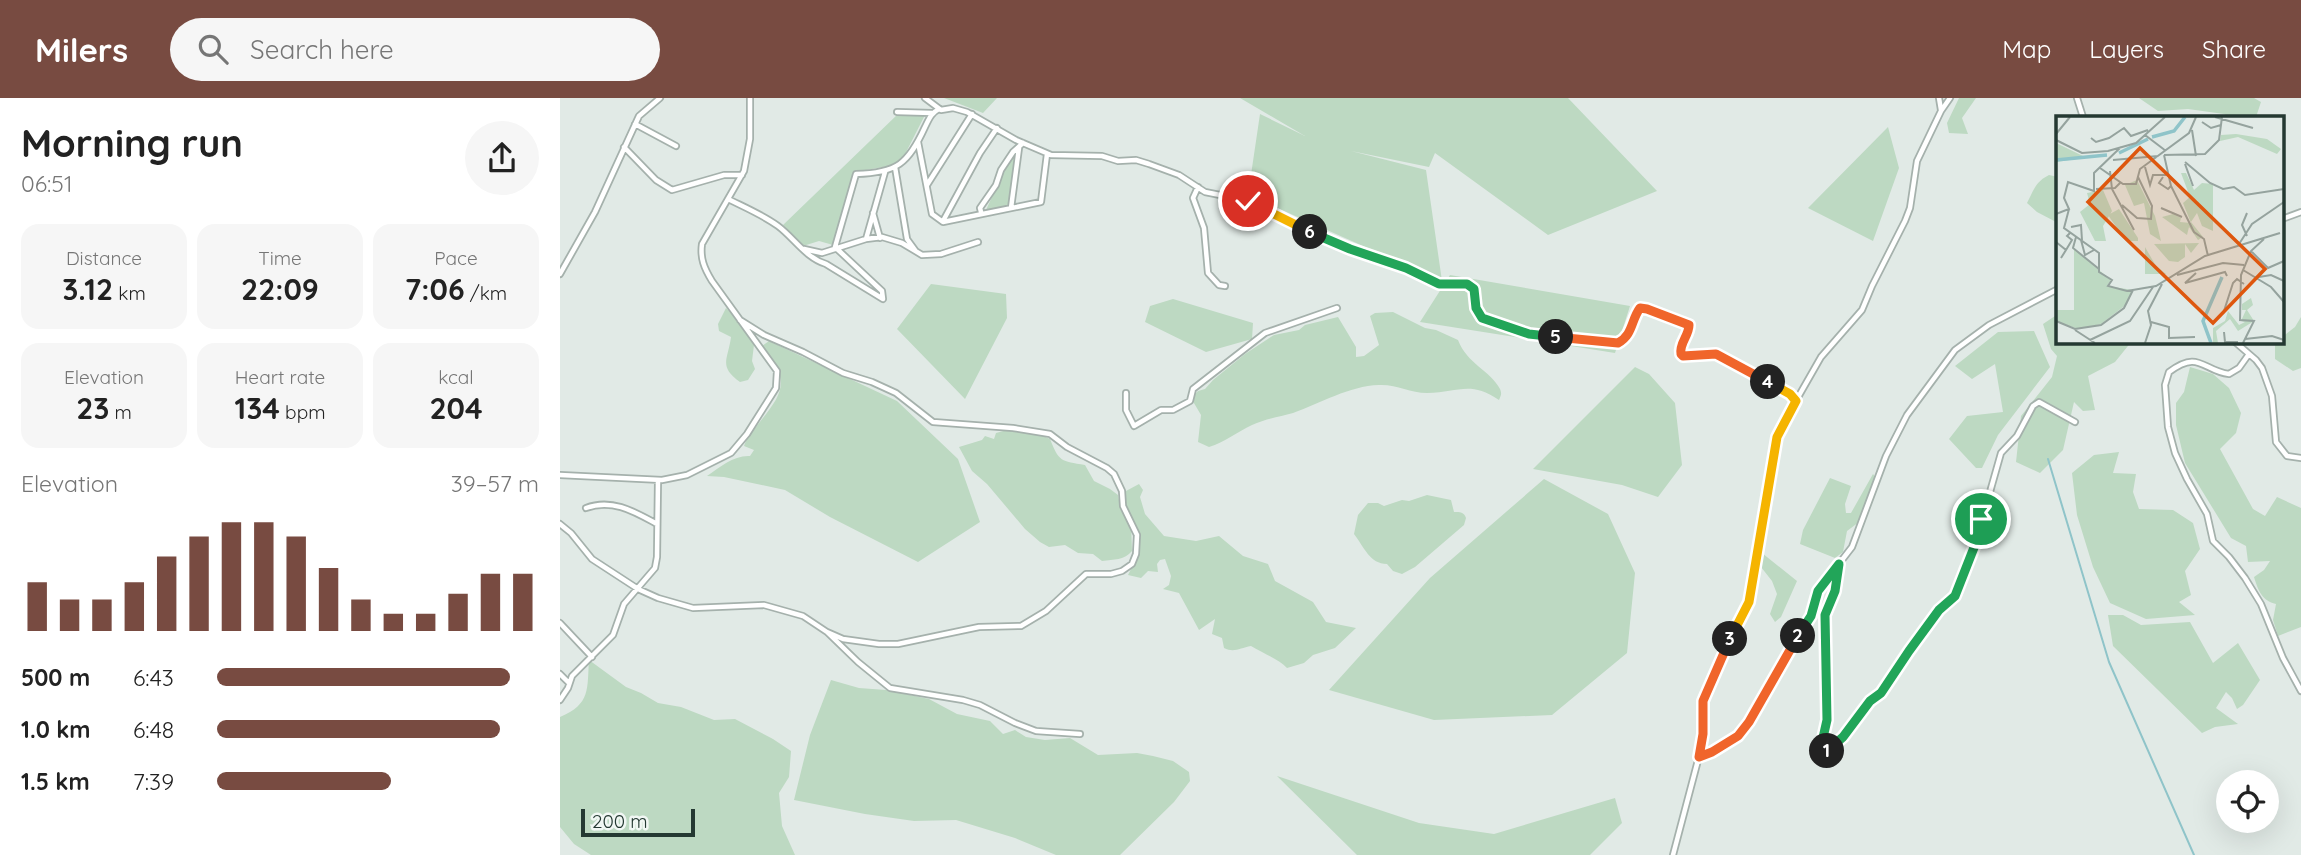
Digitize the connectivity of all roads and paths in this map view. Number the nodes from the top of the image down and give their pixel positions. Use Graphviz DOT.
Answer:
graph roads {
  1 [pos="660,98"];
  2 [pos="750,98"];
  3 [pos="925,98"];
  4 [pos="1939,98"];
  5 [pos="1950,98"];
  6 [pos="2077,98"];
  7 [pos="939,109"];
  8 [pos="1941,111"];
  9 [pos="897,112"];
  10 [pos="932,113"];
  11 [pos="972,114"];
  12 [pos="2083,116"];
  13 [pos="635,124"];
  14 [pos="997,128"];
  15 [pos="918,141"];
  16 [pos="1021,145"];
  17 [pos="676,146"];
  18 [pos="624,147"];
  19 [pos="1047,154"];
  20 [pos="895,167"];
  21 [pos="885,172"];
  22 [pos="742,175"];
  23 [pos="927,186"];
  24 [pos="1198,187"];
  25 [pos="728,199"];
  26 [pos="1011,208"];
  27 [pos="873,212"];
  28 [pos="981,212"];
  29 [pos="2301,212"];
  30 [pos="2284,218"];
  31 [pos="943,222"];
  32 [pos="880,237"];
  33 [pos="866,239"];
  34 [pos="978,242"];
  35 [pos="835,247"];
  36 [pos="803,249"];
  37 [pos="916,252"];
  38 [pos="560,274"];
  39 [pos="1225,286"];
  40 [pos="2056,290"];
  41 [pos="1337,308"];
  42 [pos="740,320"];
  43 [pos="2236,343"];
  44 [pos="2249,354"];
  45 [pos="1126,393"];
  46 [pos="1796,401"];
  47 [pos="2075,422"];
  48 [pos="2301,458"];
  49 [pos="560,475"];
  50 [pos="658,480"];
  51 [pos="586,508"];
  52 [pos="560,524"];
  53 [pos="657,524"];
  54 [pos="1839,564"];
  55 [pos="638,589"];
  56 [pos="560,623"];
  57 [pos="827,632"];
  58 [pos="592,657"];
  59 [pos="560,674"];
  60 [pos="569,683"];
  61 [pos="2301,691"];
  62 [pos="560,700"];
  63 [pos="1080,734"];
  64 [pos="1699,757"];
  65 [pos="1672,855"];
  1 -- 13 [label="street"];
  2 -- 22 [label="street"];
  3 -- 7 [label="street"];
  4 -- 8 [label="street"];
  5 -- 8 [label="street"];
  6 -- 12 [label="street"];
  7 -- 10 [label="street"];
  7 -- 11 [label="street"];
  8 -- 46 [label="street"];
  9 -- 10 [label="street"];
  10 -- 15 [label="street"];
  11 -- 14 [label="street"];
  11 -- 23 [label="street"];
  13 -- 17 [label="street"];
  13 -- 18 [label="street"];
  14 -- 16 [label="street"];
  14 -- 31 [label="street"];
  15 -- 20 [label="street"];
  15 -- 23 [label="street"];
  16 -- 19 [label="street"];
  16 -- 26 [label="street"];
  16 -- 28 [label="street"];
  18 -- 22 [label="street"];
  18 -- 38 [label="street"];
  19 -- 24 [label="street"];
  19 -- 26 [label="street"];
  20 -- 21 [label="street"];
  20 -- 37 [label="street"];
  21 -- 27 [label="street"];
  21 -- 35 [label="street"];
  22 -- 25 [label="street"];
  23 -- 31 [label="street"];
  24 -- 39 [label="street"];
  24 -- 46 [label="street"];
  25 -- 36 [label="street"];
  25 -- 42 [label="street"];
  26 -- 31 [label="street"];
  27 -- 32 [label="street"];
  27 -- 33 [label="street"];
  29 -- 30 [label="street"];
  32 -- 33 [label="street"];
  32 -- 37 [label="street"];
  33 -- 35 [label="street"];
  34 -- 37 [label="street"];
  35 -- 36 [label="street"];
  35 -- 36 [label="street"];
  40 -- 54 [label="street"];
  41 -- 45 [label="street"];
  42 -- 50 [label="street"];
  42 -- 57 [label="street"];
  43 -- 44 [label="street"];
  44 -- 48 [label="street"];
  44 -- 61 [label="street"];
  46 -- 64 [label="street"];
  47 -- 54 [label="street"];
  49 -- 50 [label="street"];
  50 -- 53 [label="street"];
  51 -- 53 [label="street"];
  52 -- 55 [label="street"];
  53 -- 55 [label="street"];
  54 -- 64 [label="street"];
  55 -- 57 [label="street"];
  55 -- 58 [label="street"];
  56 -- 58 [label="street"];
  57 -- 63 [label="street"];
  58 -- 60 [label="street"];
  59 -- 60 [label="street"];
  60 -- 62 [label="street"];
  64 -- 65 [label="street"];
}
